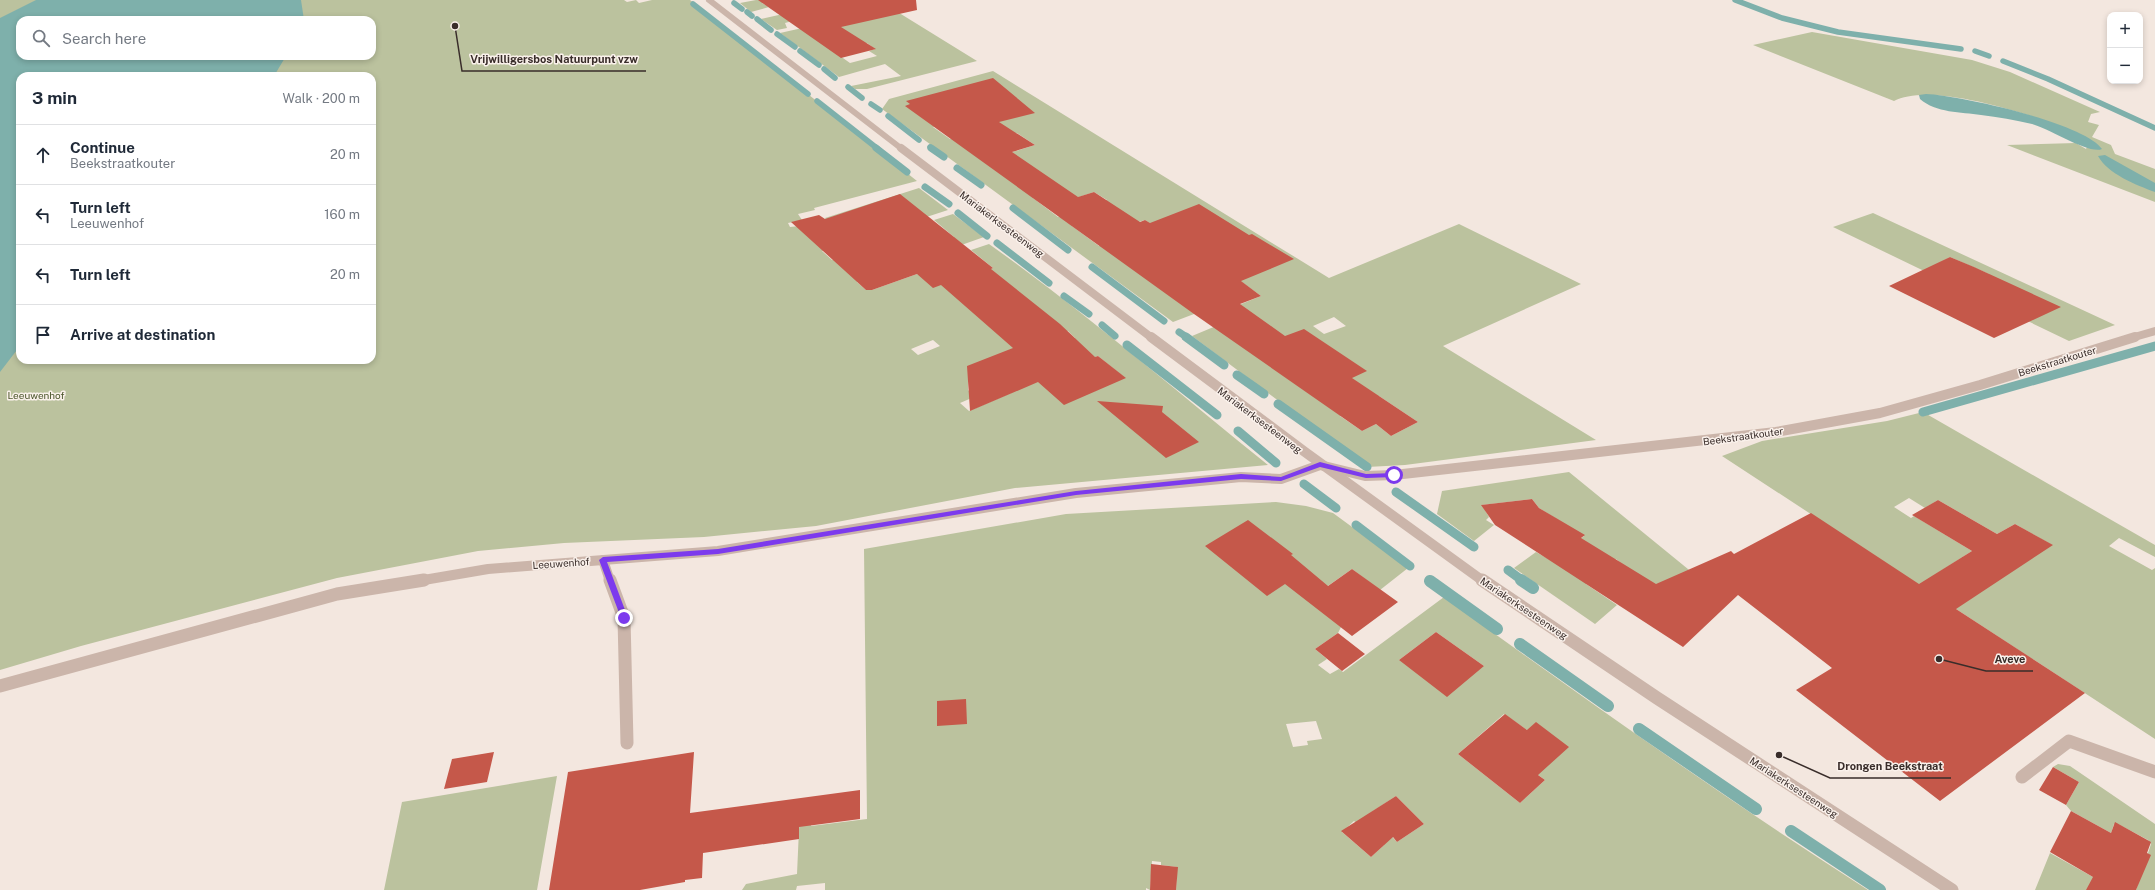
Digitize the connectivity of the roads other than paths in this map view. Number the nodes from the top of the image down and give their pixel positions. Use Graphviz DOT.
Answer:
graph roads {
  1 [pos="710,0"];
  2 [pos="2155,331"];
  3 [pos="1320,465"];
  4 [pos="603,560"];
  5 [pos="0,686"];
  6 [pos="627,743"];
  7 [pos="2155,772"];
  8 [pos="2022,777"];
  9 [pos="1952,890"];
  1 -- 3 [label="street, Mariakerksesteenweg"];
  2 -- 3 [label="street, Beekstraatkouter"];
  3 -- 4 [label="street, Leeuwenhof"];
  3 -- 9 [label="street, Mariakerksesteenweg"];
  4 -- 5 [label="street, Leeuwenhof"];
  4 -- 6 [label="street"];
  7 -- 8 [label="street"];
}
